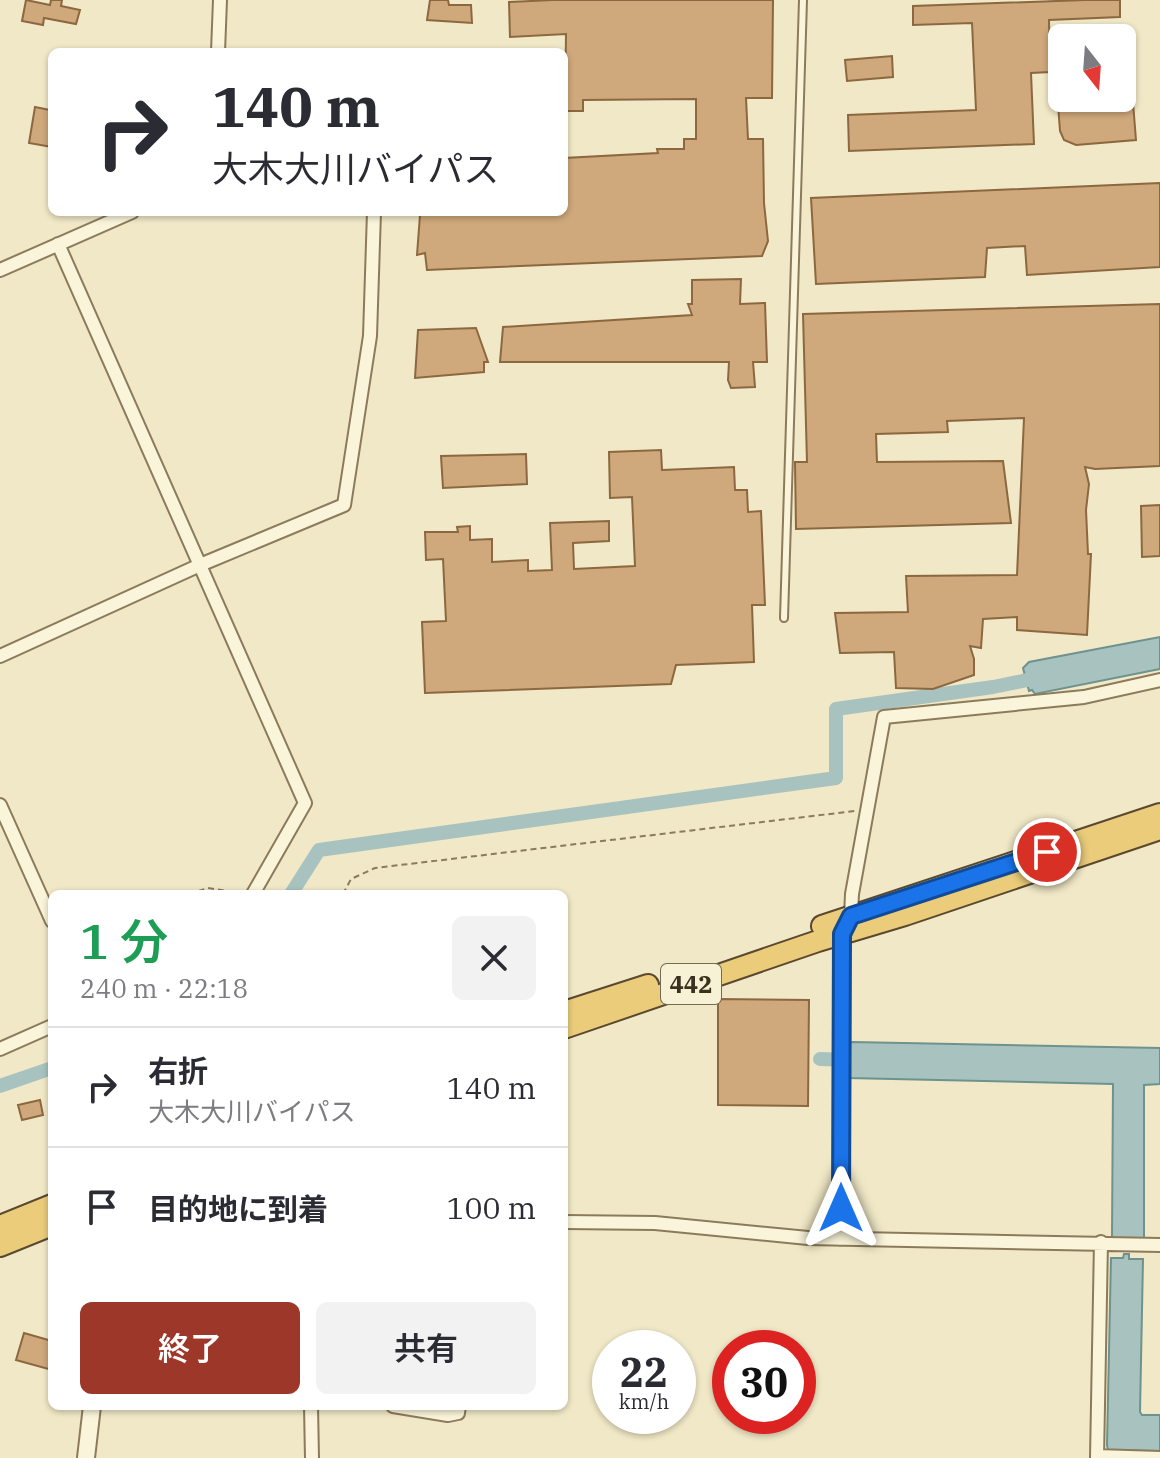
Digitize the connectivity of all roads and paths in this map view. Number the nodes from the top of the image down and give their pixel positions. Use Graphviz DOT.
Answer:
graph roads {
  1 [pos="220,0"];
  2 [pos="803,0"];
  3 [pos="218,48"];
  4 [pos="123,216"];
  5 [pos="374,216"];
  6 [pos="58,244"];
  7 [pos="0,270"];
  8 [pos="200,565"];
  9 [pos="784,618"];
  10 [pos="0,656"];
  11 [pos="1160,680"];
  12 [pos="0,805"];
  13 [pos="867,810"];
  14 [pos="1160,814"];
  15 [pos="1160,829"];
  16 [pos="255,890"];
  17 [pos="345,890"];
  18 [pos="48,912"];
  19 [pos="833,929"];
  20 [pos="568,1011"];
  21 [pos="568,1027"];
  22 [pos="48,1028"];
  23 [pos="0,1049"];
  24 [pos="48,1207"];
  25 [pos="568,1222"];
  26 [pos="0,1226"];
  27 [pos="48,1227"];
  28 [pos="840,1239"];
  29 [pos="1101,1242"];
  30 [pos="1160,1245"];
  31 [pos="0,1246"];
  32 [pos="92,1410"];
  33 [pos="311,1410"];
  34 [pos="417,1410"];
  35 [pos="458,1410"];
  36 [pos="1097,1457"];
  37 [pos="86,1458"];
  38 [pos="312,1458"];
  39 [pos="1160,1458"];
  1 -- 3 [label="street"];
  2 -- 9 [label="lane"];
  4 -- 6 [label="street"];
  5 -- 8 [label="street"];
  6 -- 7 [label="street"];
  6 -- 8 [label="street"];
  8 -- 10 [label="street"];
  8 -- 16 [label="street"];
  11 -- 13 [label="street"];
  12 -- 18 [label="street"];
  13 -- 17 [label="path"];
  13 -- 19 [label="street"];
  14 -- 19 [label="highway, 442"];
  15 -- 19 [label="highway, 442"];
  19 -- 20 [label="highway, 442"];
  19 -- 21 [label="highway, 442"];
  19 -- 28 [label="street"];
  22 -- 23 [label="street"];
  24 -- 26 [label="highway"];
  25 -- 28 [label="street"];
  27 -- 31 [label="highway"];
  28 -- 29 [label="street"];
  29 -- 30 [label="street"];
  29 -- 36 [label="street"];
  32 -- 37 [label="street"];
  33 -- 38 [label="street"];
  34 -- 35 [label="street"];
  36 -- 39 [label="street"];
}
